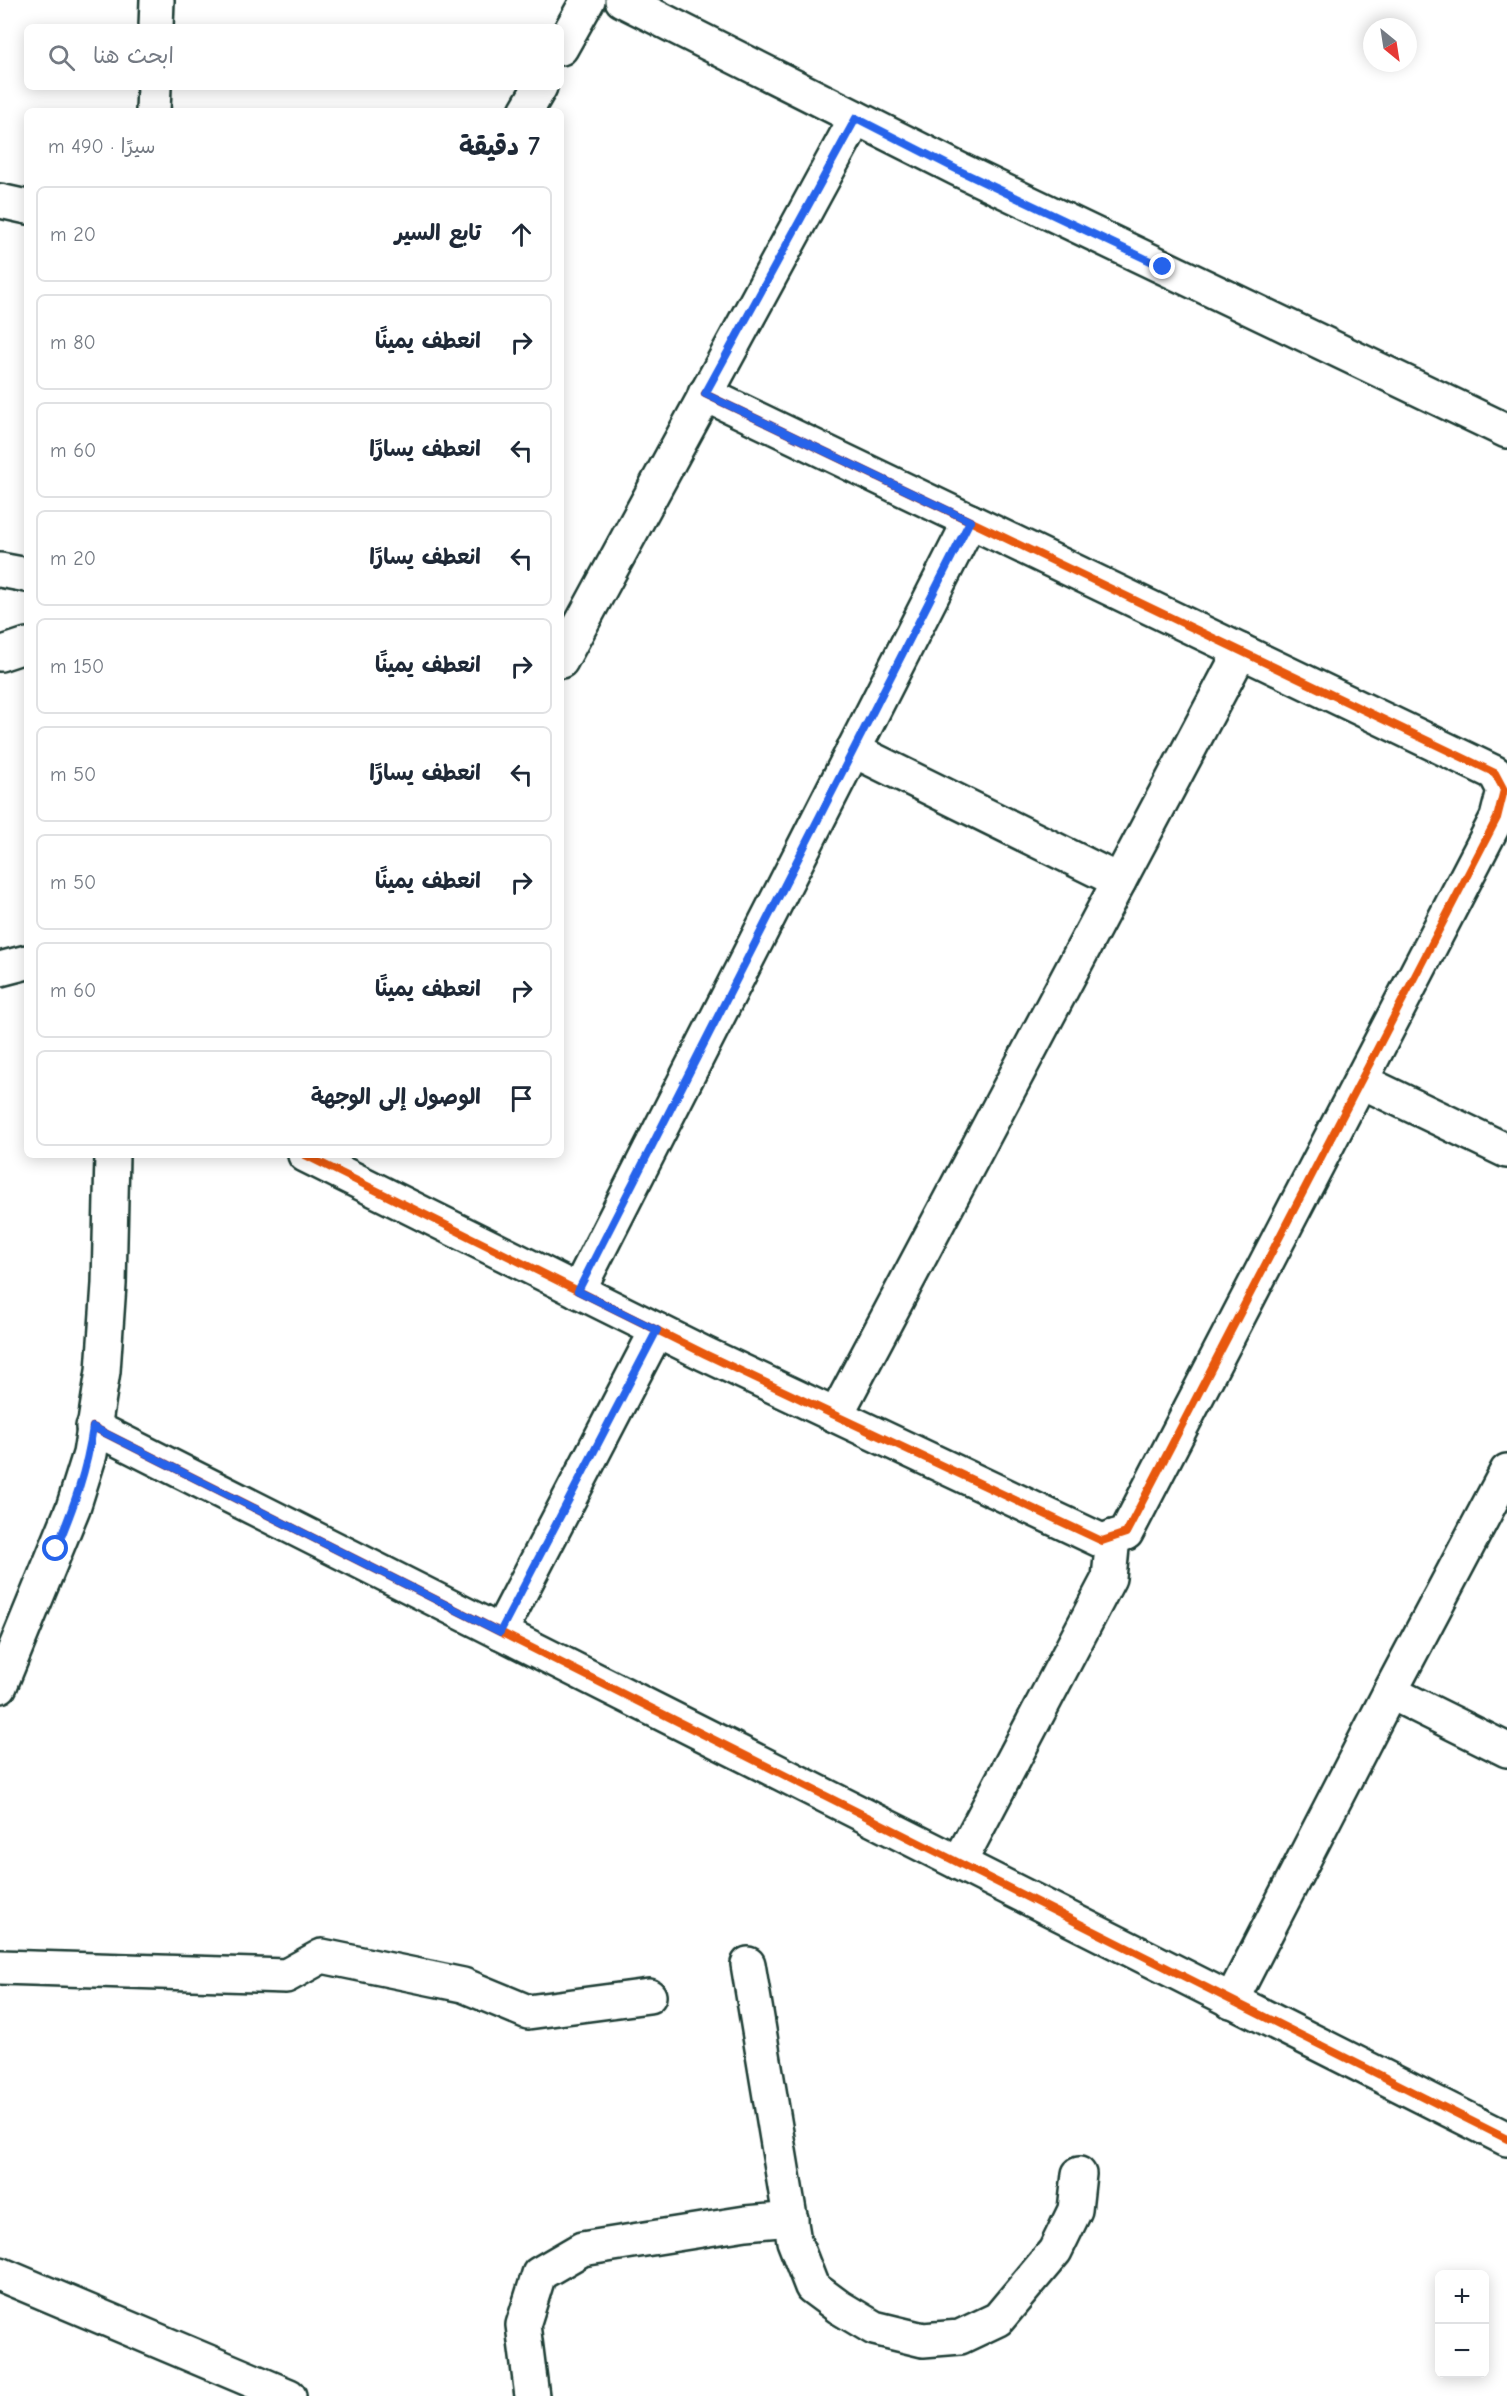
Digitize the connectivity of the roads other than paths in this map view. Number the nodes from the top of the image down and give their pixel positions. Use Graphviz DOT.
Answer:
graph roads {
  1 [pos="157,0"];
  2 [pos="588,0"];
  3 [pos="622,0"];
  4 [pos="156,24"];
  5 [pos="564,43"];
  6 [pos="154,90"];
  7 [pos="538,90"];
  8 [pos="153,108"];
  9 [pos="528,108"];
  10 [pos="856,118"];
  11 [pos="0,201"];
  12 [pos="24,206"];
  13 [pos="705,394"];
  14 [pos="1507,430"];
  15 [pos="970,521"];
  16 [pos="0,570"];
  17 [pos="24,574"];
  18 [pos="24,646"];
  19 [pos="564,650"];
  20 [pos="1241,651"];
  21 [pos="0,654"];
  22 [pos="853,750"];
  23 [pos="1119,881"];
  24 [pos="24,963"];
  25 [pos="0,969"];
  26 [pos="1360,1081"];
  27 [pos="1507,1151"];
  28 [pos="112,1158"];
  29 [pos="312,1158"];
  30 [pos="578,1291"];
  31 [pos="657,1330"];
  32 [pos="836,1415"];
  33 [pos="93,1427"];
  34 [pos="1507,1471"];
  35 [pos="1113,1537"];
  36 [pos="500,1632"];
  37 [pos="0,1686"];
  38 [pos="1390,1692"];
  39 [pos="1507,1750"];
  40 [pos="958,1863"];
  41 [pos="748,1964"];
  42 [pos="0,1967"];
  43 [pos="649,1996"];
  44 [pos="1231,2001"];
  45 [pos="1507,2139"];
  46 [pos="1079,2174"];
  47 [pos="791,2219"];
  48 [pos="0,2274"];
  49 [pos="289,2396"];
  50 [pos="532,2396"];
  1 -- 4 [label="street"];
  2 -- 5 [label="street"];
  3 -- 10 [label="street"];
  6 -- 8 [label="street"];
  7 -- 9 [label="street"];
  10 -- 13 [label="street"];
  10 -- 14 [label="street"];
  11 -- 12 [label="street"];
  13 -- 15 [label="street"];
  13 -- 19 [label="street"];
  15 -- 20 [label="street"];
  15 -- 22 [label="street"];
  16 -- 17 [label="street"];
  18 -- 21 [label="street"];
  20 -- 23 [label="street"];
  20 -- 26 [label="street"];
  22 -- 23 [label="street"];
  22 -- 30 [label="street"];
  23 -- 32 [label="street"];
  24 -- 25 [label="street"];
  26 -- 27 [label="street"];
  26 -- 35 [label="street"];
  28 -- 33 [label="street"];
  29 -- 30 [label="street"];
  30 -- 31 [label="street"];
  31 -- 32 [label="street"];
  31 -- 36 [label="street"];
  32 -- 35 [label="street"];
  33 -- 36 [label="street"];
  33 -- 37 [label="street"];
  34 -- 38 [label="street"];
  35 -- 40 [label="street"];
  36 -- 40 [label="street"];
  38 -- 39 [label="street"];
  38 -- 44 [label="street"];
  40 -- 44 [label="street"];
  41 -- 47 [label="street"];
  42 -- 43 [label="street"];
  44 -- 45 [label="street"];
  46 -- 47 [label="street"];
  47 -- 50 [label="street"];
  48 -- 49 [label="street"];
}
